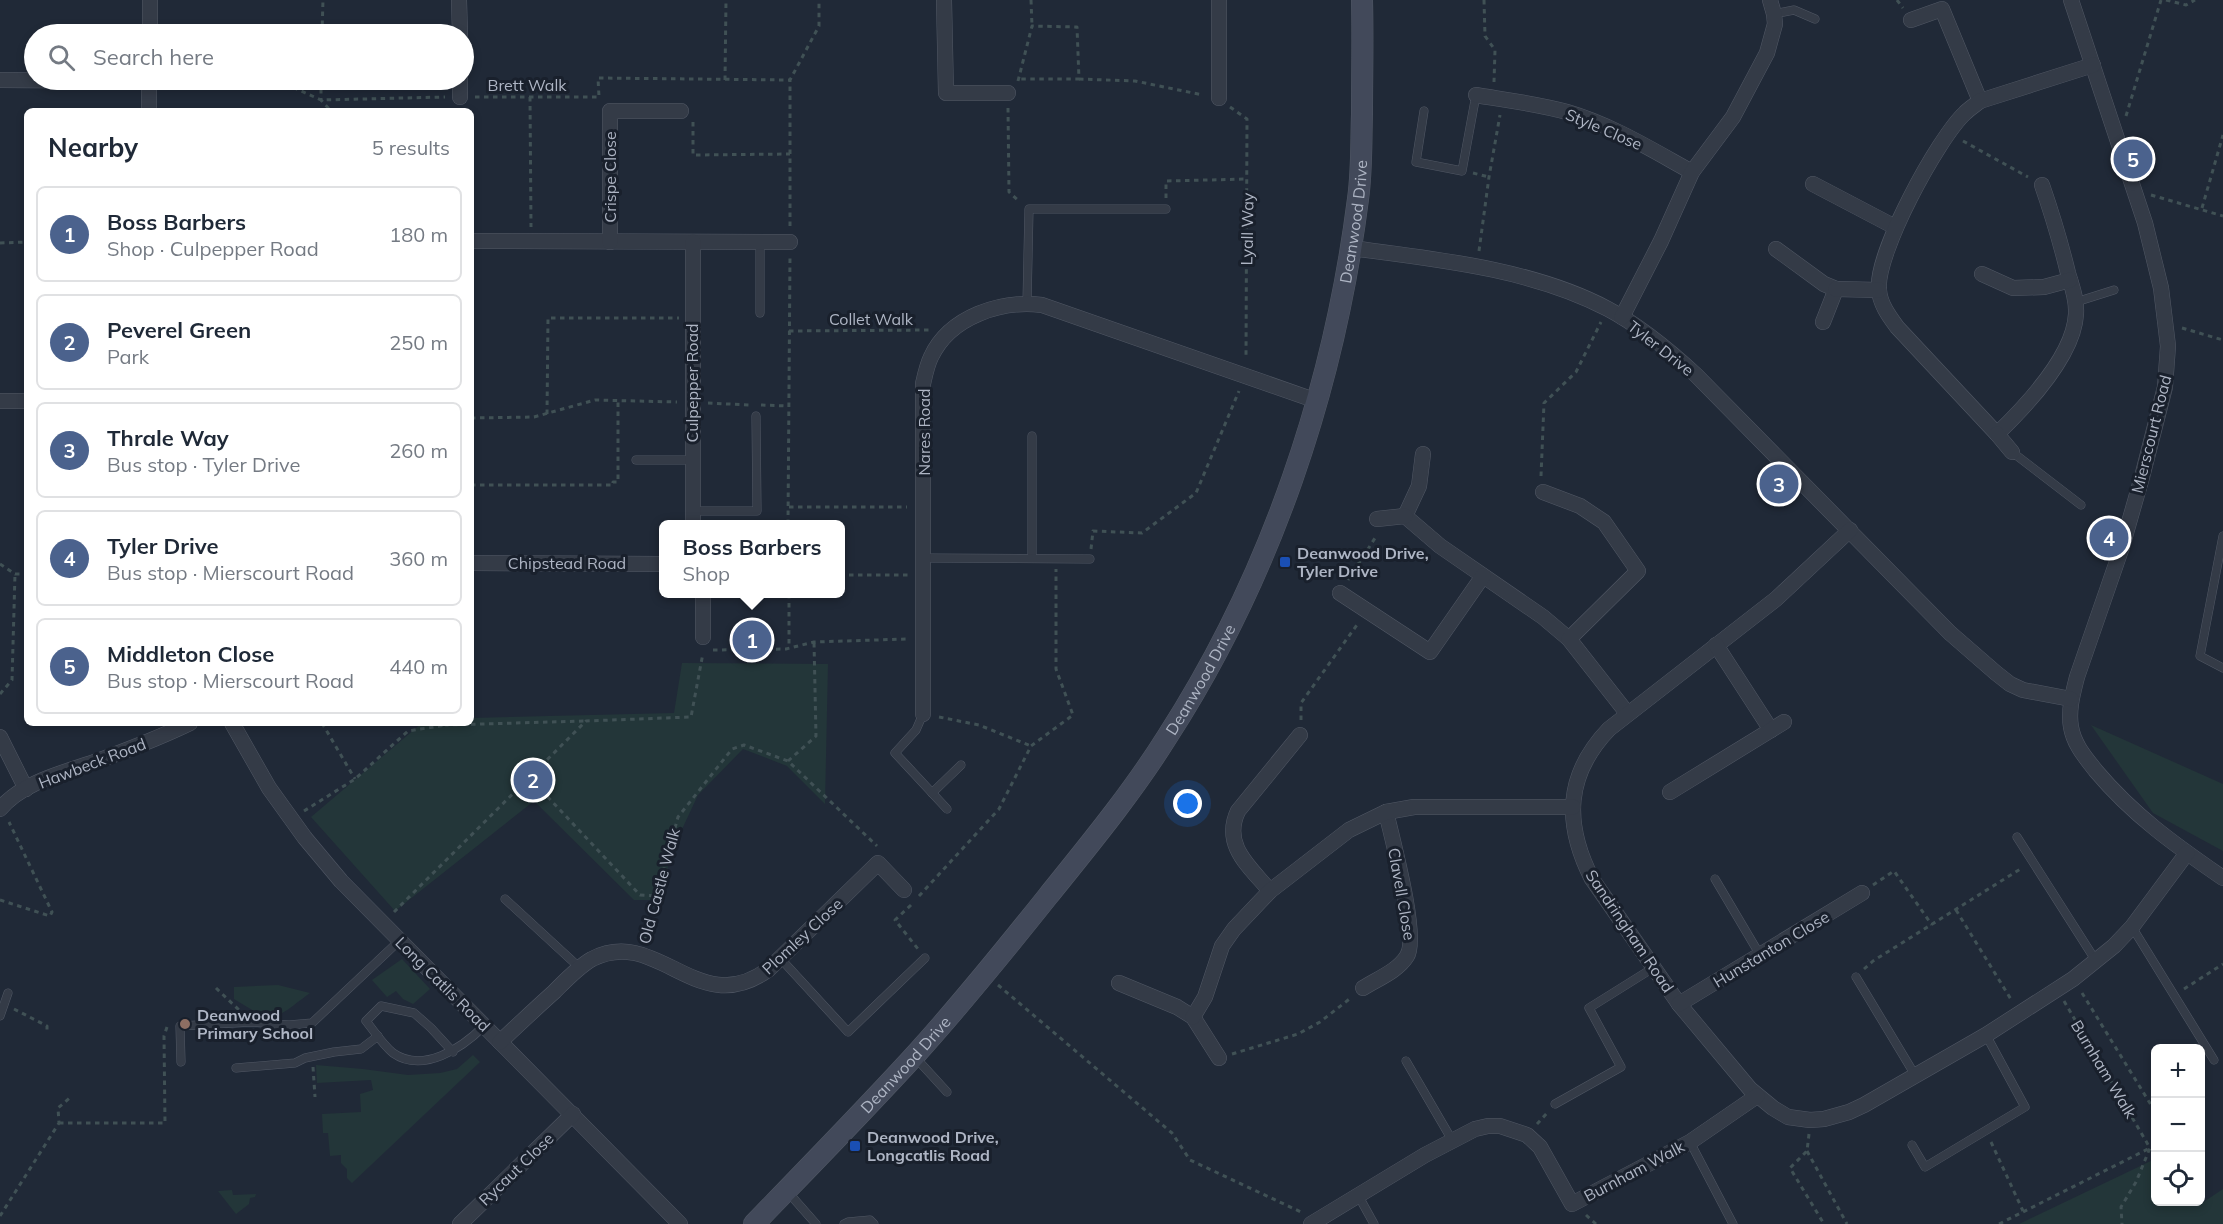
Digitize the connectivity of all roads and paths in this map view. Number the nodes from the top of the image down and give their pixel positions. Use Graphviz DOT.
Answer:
graph roads {
  1 [pos="150,0"];
  2 [pos="323,0"];
  3 [pos="459,0"];
  4 [pos="726,0"];
  5 [pos="944,0"];
  6 [pos="1031,0"];
  7 [pos="1220,0"];
  8 [pos="1362,0"];
  9 [pos="1484,0"];
  10 [pos="2071,0"];
  11 [pos="2161,0"];
  12 [pos="2166,0"];
  13 [pos="2195,0"];
  14 [pos="1772,7"];
  15 [pos="1815,18"];
  16 [pos="1911,20"];
  17 [pos="150,24"];
  18 [pos="322,24"];
  19 [pos="459,24"];
  20 [pos="1032,26"];
  21 [pos="2093,65"];
  22 [pos="1020,79"];
  23 [pos="0,80"];
  24 [pos="24,80"];
  25 [pos="725,80"];
  26 [pos="790,80"];
  27 [pos="1078,80"];
  28 [pos="150,90"];
  29 [pos="299,90"];
  30 [pos="321,90"];
  31 [pos="460,90"];
  32 [pos="1008,93"];
  33 [pos="1476,95"];
  34 [pos="460,97"];
  35 [pos="530,97"];
  36 [pos="1219,98"];
  37 [pos="321,100"];
  38 [pos="1503,100"];
  39 [pos="1980,102"];
  40 [pos="149,108"];
  41 [pos="328,108"];
  42 [pos="681,111"];
  43 [pos="1424,111"];
  44 [pos="2125,122"];
  45 [pos="1949,133"];
  46 [pos="2223,135"];
  47 [pos="790,154"];
  48 [pos="1692,172"];
  49 [pos="1248,179"];
  50 [pos="1813,184"];
  51 [pos="2042,185"];
  52 [pos="2135,191"];
  53 [pos="1029,209"];
  54 [pos="1166,209"];
  55 [pos="2202,209"];
  56 [pos="2223,216"];
  57 [pos="1895,227"];
  58 [pos="474,241"];
  59 [pos="531,241"];
  60 [pos="24,242"];
  61 [pos="610,242"];
  62 [pos="693,242"];
  63 [pos="760,242"];
  64 [pos="790,242"];
  65 [pos="0,243"];
  66 [pos="1351,248"];
  67 [pos="1776,249"];
  68 [pos="1477,268"];
  69 [pos="1983,274"];
  70 [pos="2070,280"];
  71 [pos="1836,289"];
  72 [pos="1879,290"];
  73 [pos="2114,290"];
  74 [pos="2076,302"];
  75 [pos="1027,303"];
  76 [pos="1608,309"];
  77 [pos="760,313"];
  78 [pos="1622,317"];
  79 [pos="693,318"];
  80 [pos="1823,322"];
  81 [pos="2167,323"];
  82 [pos="953,330"];
  83 [pos="789,331"];
  84 [pos="2223,340"];
  85 [pos="1245,375"];
  86 [pos="0,401"];
  87 [pos="24,401"];
  88 [pos="618,401"];
  89 [pos="1317,401"];
  90 [pos="693,402"];
  91 [pos="789,406"];
  92 [pos="547,414"];
  93 [pos="756,416"];
  94 [pos="474,418"];
  95 [pos="1997,434"];
  96 [pos="1032,436"];
  97 [pos="2012,452"];
  98 [pos="1423,454"];
  99 [pos="636,460"];
  100 [pos="692,460"];
  101 [pos="474,485"];
  102 [pos="1543,492"];
  103 [pos="2081,505"];
  104 [pos="789,507"];
  105 [pos="923,507"];
  106 [pos="1405,516"];
  107 [pos="693,518"];
  108 [pos="1377,519"];
  109 [pos="1850,530"];
  110 [pos="2223,536"];
  111 [pos="924,558"];
  112 [pos="1032,558"];
  113 [pos="1056,558"];
  114 [pos="1090,560"];
  115 [pos="474,563"];
  116 [pos="0,564"];
  117 [pos="659,564"];
  118 [pos="15,574"];
  119 [pos="24,574"];
  120 [pos="845,576"];
  121 [pos="1483,576"];
  122 [pos="1340,593"];
  123 [pos="703,598"];
  124 [pos="789,598"];
  125 [pos="1366,611"];
  126 [pos="704,637"];
  127 [pos="923,639"];
  128 [pos="1569,639"];
  129 [pos="814,642"];
  130 [pos="1716,645"];
  131 [pos="789,648"];
  132 [pos="2223,668"];
  133 [pos="0,694"];
  134 [pos="2071,699"];
  135 [pos="1627,713"];
  136 [pos="922,714"];
  137 [pos="586,721"];
  138 [pos="474,723"];
  139 [pos="183,726"];
  140 [pos="234,726"];
  141 [pos="324,726"];
  142 [pos="435,726"];
  143 [pos="1300,735"];
  144 [pos="0,737"];
  145 [pos="1031,746"];
  146 [pos="788,761"];
  147 [pos="961,765"];
  148 [pos="530,777"];
  149 [pos="355,778"];
  150 [pos="26,789"];
  151 [pos="932,792"];
  152 [pos="1670,792"];
  153 [pos="1573,807"];
  154 [pos="1,808"];
  155 [pos="947,808"];
  156 [pos="1386,812"];
  157 [pos="291,820"];
  158 [pos="2017,837"];
  159 [pos="2187,853"];
  160 [pos="2032,861"];
  161 [pos="878,863"];
  162 [pos="2223,878"];
  163 [pos="1715,879"];
  164 [pos="1270,891"];
  165 [pos="1862,893"];
  166 [pos="656,896"];
  167 [pos="909,896"];
  168 [pos="505,899"];
  169 [pos="0,900"];
  170 [pos="1956,910"];
  171 [pos="382,923"];
  172 [pos="1932,925"];
  173 [pos="2132,927"];
  174 [pos="400,940"];
  175 [pos="640,954"];
  176 [pos="1760,955"];
  177 [pos="780,958"];
  178 [pos="925,958"];
  179 [pos="2096,961"];
  180 [pos="2223,964"];
  181 [pos="580,968"];
  182 [pos="1653,968"];
  183 [pos="986,974"];
  184 [pos="1856,977"];
  185 [pos="2073,979"];
  186 [pos="1119,984"];
  187 [pos="216,988"];
  188 [pos="1362,988"];
  189 [pos="2057,990"];
  190 [pos="8,993"];
  191 [pos="2174,996"];
  192 [pos="1679,1004"];
  193 [pos="4,1005"];
  194 [pos="2019,1013"];
  195 [pos="0,1016"];
  196 [pos="1193,1017"];
  197 [pos="252,1022"];
  198 [pos="180,1026"];
  199 [pos="484,1026"];
  200 [pos="47,1030"];
  201 [pos="1986,1035"];
  202 [pos="378,1036"];
  203 [pos="500,1042"];
  204 [pos="453,1052"];
  205 [pos="914,1056"];
  206 [pos="1219,1058"];
  207 [pos="2214,1060"];
  208 [pos="1406,1061"];
  209 [pos="181,1062"];
  210 [pos="313,1063"];
  211 [pos="236,1068"];
  212 [pos="1914,1075"];
  213 [pos="947,1092"];
  214 [pos="72,1096"];
  215 [pos="1757,1096"];
  216 [pos="315,1097"];
  217 [pos="1555,1104"];
  218 [pos="2151,1105"];
  219 [pos="573,1114"];
  220 [pos="1810,1120"];
  221 [pos="59,1123"];
  222 [pos="1986,1132"];
  223 [pos="1527,1135"];
  224 [pos="1452,1140"];
  225 [pos="1690,1142"];
  226 [pos="1912,1145"];
  227 [pos="2151,1148"];
  228 [pos="1807,1151"];
  229 [pos="786,1190"];
  230 [pos="1358,1195"];
  231 [pos="2023,1211"];
  232 [pos="0,1216"];
  233 [pos="1313,1222"];
  234 [pos="460,1224"];
  235 [pos="680,1224"];
  236 [pos="754,1224"];
  237 [pos="816,1224"];
  238 [pos="844,1224"];
  239 [pos="874,1224"];
  240 [pos="1374,1224"];
  241 [pos="1733,1224"];
  242 [pos="1824,1224"];
  243 [pos="1847,1224"];
  244 [pos="1999,1224"];
  245 [pos="2122,1224"];
  1 -- 17 [label="street"];
  2 -- 18 [label="path"];
  3 -- 19 [label="street"];
  4 -- 25 [label="path"];
  5 -- 32 [label="street"];
  6 -- 20 [label="path"];
  7 -- 36 [label="street"];
  8 -- 66 [label="street, Deanwood Drive"];
  9 -- 38 [label="path"];
  10 -- 21 [label="street, Mierscourt Road"];
  11 -- 44 [label="path"];
  12 -- 13 [label="path"];
  14 -- 15 [label="lane"];
  14 -- 48 [label="street"];
  16 -- 39 [label="street"];
  20 -- 22 [label="path"];
  20 -- 27 [label="path"];
  21 -- 39 [label="street"];
  21 -- 52 [label="street, Mierscourt Road"];
  22 -- 27 [label="path, Lyall Way"];
  22 -- 32 [label="path"];
  23 -- 24 [label="street"];
  25 -- 26 [label="path"];
  25 -- 35 [label="path, Brett Walk"];
  27 -- 36 [label="path, Lyall Way"];
  28 -- 40 [label="street"];
  29 -- 37 [label="path, Brett Walk"];
  30 -- 37 [label="path"];
  31 -- 34 [label="street"];
  32 -- 53 [label="path"];
  33 -- 38 [label="street, Style Close"];
  33 -- 43 [label="lane"];
  34 -- 35 [label="path, Brett Walk"];
  34 -- 37 [label="path, Brett Walk"];
  35 -- 59 [label="path"];
  36 -- 49 [label="path, Lyall Way"];
  37 -- 41 [label="path"];
  38 -- 48 [label="street, Style Close"];
  38 -- 68 [label="path"];
  39 -- 45 [label="street"];
  42 -- 47 [label="path"];
  42 -- 61 [label="street, Crispe Close"];
  45 -- 51 [label="path"];
  45 -- 57 [label="street"];
  46 -- 55 [label="path"];
  48 -- 78 [label="street"];
  49 -- 54 [label="path"];
  49 -- 85 [label="path, Lyall Way"];
  50 -- 57 [label="street"];
  51 -- 70 [label="street"];
  52 -- 55 [label="path"];
  52 -- 81 [label="street, Mierscourt Road"];
  53 -- 54 [label="lane"];
  53 -- 75 [label="lane"];
  55 -- 56 [label="path"];
  57 -- 72 [label="street"];
  58 -- 59 [label="street"];
  59 -- 61 [label="street"];
  60 -- 65 [label="path"];
  61 -- 62 [label="street"];
  62 -- 63 [label="street"];
  62 -- 79 [label="street, Culpepper Road"];
  63 -- 64 [label="street"];
  63 -- 77 [label="lane"];
  66 -- 68 [label="street, Tyler Drive"];
  66 -- 89 [label="street, Deanwood Drive"];
  67 -- 71 [label="street"];
  68 -- 76 [label="street, Tyler Drive"];
  69 -- 70 [label="street"];
  70 -- 74 [label="street"];
  71 -- 72 [label="street"];
  71 -- 80 [label="street"];
  72 -- 95 [label="street"];
  73 -- 74 [label="lane"];
  74 -- 95 [label="street"];
  75 -- 82 [label="street, Nares Road"];
  75 -- 85 [label="street, Nares Road"];
  76 -- 78 [label="street, Tyler Drive"];
  76 -- 102 [label="path"];
  78 -- 109 [label="street, Tyler Drive"];
  79 -- 90 [label="street, Culpepper Road"];
  79 -- 92 [label="path"];
  81 -- 84 [label="path"];
  81 -- 134 [label="street, Mierscourt Road"];
  82 -- 83 [label="path, Collet Walk"];
  82 -- 105 [label="street, Nares Road"];
  85 -- 89 [label="street, Nares Road"];
  85 -- 114 [label="path"];
  86 -- 87 [label="street"];
  88 -- 90 [label="path"];
  88 -- 92 [label="path"];
  88 -- 101 [label="path"];
  89 -- 183 [label="street, Deanwood Drive"];
  90 -- 91 [label="path"];
  90 -- 100 [label="street, Culpepper Road"];
  92 -- 94 [label="path"];
  93 -- 107 [label="lane"];
  95 -- 97 [label="street"];
  96 -- 112 [label="lane"];
  97 -- 103 [label="lane"];
  98 -- 106 [label="street"];
  99 -- 100 [label="lane"];
  100 -- 107 [label="street, Culpepper Road"];
  102 -- 128 [label="street"];
  104 -- 105 [label="path"];
  105 -- 111 [label="street, Nares Road"];
  106 -- 108 [label="street"];
  106 -- 121 [label="street"];
  108 -- 122 [label="path"];
  109 -- 130 [label="street, Sandringham Road"];
  109 -- 134 [label="street, Tyler Drive"];
  110 -- 132 [label="lane"];
  111 -- 112 [label="lane"];
  111 -- 120 [label="path"];
  111 -- 127 [label="street, Nares Road"];
  112 -- 113 [label="lane"];
  113 -- 114 [label="lane"];
  113 -- 145 [label="path"];
  115 -- 117 [label="street, Chipstead Road"];
  116 -- 118 [label="path"];
  118 -- 119 [label="path"];
  118 -- 133 [label="path"];
  121 -- 125 [label="street"];
  121 -- 128 [label="street"];
  122 -- 125 [label="street"];
  123 -- 126 [label="street"];
  124 -- 131 [label="path"];
  125 -- 143 [label="path"];
  127 -- 129 [label="path"];
  127 -- 136 [label="street, Nares Road"];
  128 -- 135 [label="street"];
  129 -- 131 [label="path"];
  129 -- 146 [label="path"];
  130 -- 135 [label="street, Sandringham Road"];
  130 -- 152 [label="street"];
  131 -- 137 [label="path"];
  134 -- 159 [label="street, Mierscourt Road"];
  135 -- 153 [label="street, Sandringham Road"];
  136 -- 145 [label="path"];
  136 -- 151 [label="lane"];
  137 -- 138 [label="path"];
  137 -- 148 [label="path"];
  139 -- 150 [label="street, Hawbeck Road"];
  140 -- 157 [label="street, Long Catlis Road"];
  141 -- 149 [label="path"];
  142 -- 149 [label="path"];
  143 -- 164 [label="street"];
  144 -- 150 [label="street, Hawbeck Road"];
  145 -- 167 [label="path"];
  146 -- 161 [label="path, Old Castle Walk"];
  146 -- 166 [label="path, Old Castle Walk"];
  147 -- 151 [label="lane"];
  148 -- 166 [label="path"];
  148 -- 171 [label="path"];
  149 -- 157 [label="path"];
  150 -- 154 [label="street, Hawbeck Road"];
  151 -- 155 [label="lane"];
  153 -- 156 [label="street"];
  153 -- 182 [label="street, Sandringham Road"];
  154 -- 169 [label="path"];
  156 -- 164 [label="street"];
  156 -- 188 [label="street, Clavell Close"];
  157 -- 171 [label="street, Long Catlis Road"];
  158 -- 160 [label="lane"];
  159 -- 162 [label="street, Mierscourt Road"];
  159 -- 173 [label="street, Sandringham Road"];
  160 -- 170 [label="path"];
  160 -- 179 [label="lane"];
  161 -- 167 [label="street"];
  161 -- 177 [label="street, Plomley Close"];
  163 -- 176 [label="lane"];
  164 -- 196 [label="street"];
  165 -- 172 [label="path"];
  165 -- 176 [label="street, Hunstanton Close"];
  166 -- 175 [label="path, Old Castle Walk"];
  167 -- 178 [label="path"];
  168 -- 181 [label="lane"];
  170 -- 172 [label="path"];
  170 -- 194 [label="path"];
  171 -- 174 [label="street, Long Catlis Road"];
  172 -- 184 [label="path"];
  173 -- 179 [label="street, Sandringham Road"];
  173 -- 191 [label="lane"];
  174 -- 197 [label="lane"];
  174 -- 199 [label="street, Long Catlis Road"];
  175 -- 177 [label="street, Plomley Close"];
  175 -- 181 [label="street, Plomley Close"];
  176 -- 192 [label="street, Hunstanton Close"];
  177 -- 178 [label="lane"];
  179 -- 185 [label="street, Sandringham Road"];
  180 -- 191 [label="path"];
  181 -- 203 [label="street, Plomley Close"];
  182 -- 192 [label="street, Sandringham Road"];
  182 -- 217 [label="lane"];
  183 -- 205 [label="street, Deanwood Drive"];
  183 -- 233 [label="path"];
  184 -- 212 [label="lane"];
  185 -- 189 [label="street, Sandringham Road"];
  185 -- 218 [label="path, Burnham Walk"];
  186 -- 196 [label="street"];
  187 -- 197 [label="path"];
  188 -- 206 [label="path"];
  189 -- 194 [label="street, Sandringham Road"];
  189 -- 227 [label="path, Burnham Walk"];
  190 -- 193 [label="lane"];
  191 -- 207 [label="lane"];
  192 -- 215 [label="street, Sandringham Road"];
  193 -- 195 [label="lane"];
  193 -- 200 [label="path"];
  194 -- 201 [label="street, Sandringham Road"];
  196 -- 206 [label="street"];
  197 -- 198 [label="lane"];
  198 -- 209 [label="lane"];
  198 -- 221 [label="path"];
  199 -- 203 [label="street, Long Catlis Road"];
  199 -- 204 [label="lane"];
  201 -- 212 [label="street, Sandringham Road"];
  201 -- 222 [label="lane"];
  202 -- 204 [label="lane"];
  202 -- 204 [label="lane"];
  202 -- 211 [label="lane"];
  203 -- 219 [label="street, Long Catlis Road"];
  205 -- 213 [label="lane"];
  205 -- 229 [label="street, Deanwood Drive"];
  208 -- 224 [label="lane"];
  210 -- 216 [label="path"];
  212 -- 220 [label="street, Sandringham Road"];
  214 -- 221 [label="path"];
  215 -- 220 [label="street, Sandringham Road"];
  215 -- 225 [label="street, Burnham Walk"];
  217 -- 223 [label="path"];
  219 -- 234 [label="street, Rycaut Close"];
  219 -- 235 [label="street, Long Catlis Road"];
  220 -- 228 [label="path"];
  221 -- 232 [label="path"];
  222 -- 226 [label="lane"];
  222 -- 231 [label="path"];
  223 -- 224 [label="street"];
  223 -- 225 [label="street, Burnham Walk"];
  224 -- 230 [label="street"];
  225 -- 241 [label="lane"];
  227 -- 231 [label="path"];
  227 -- 245 [label="path"];
  228 -- 242 [label="path"];
  228 -- 243 [label="path"];
  229 -- 236 [label="street, Deanwood Drive"];
  229 -- 237 [label="lane"];
  230 -- 233 [label="street"];
  230 -- 240 [label="lane"];
  231 -- 244 [label="path"];
  238 -- 239 [label="lane"];
}
